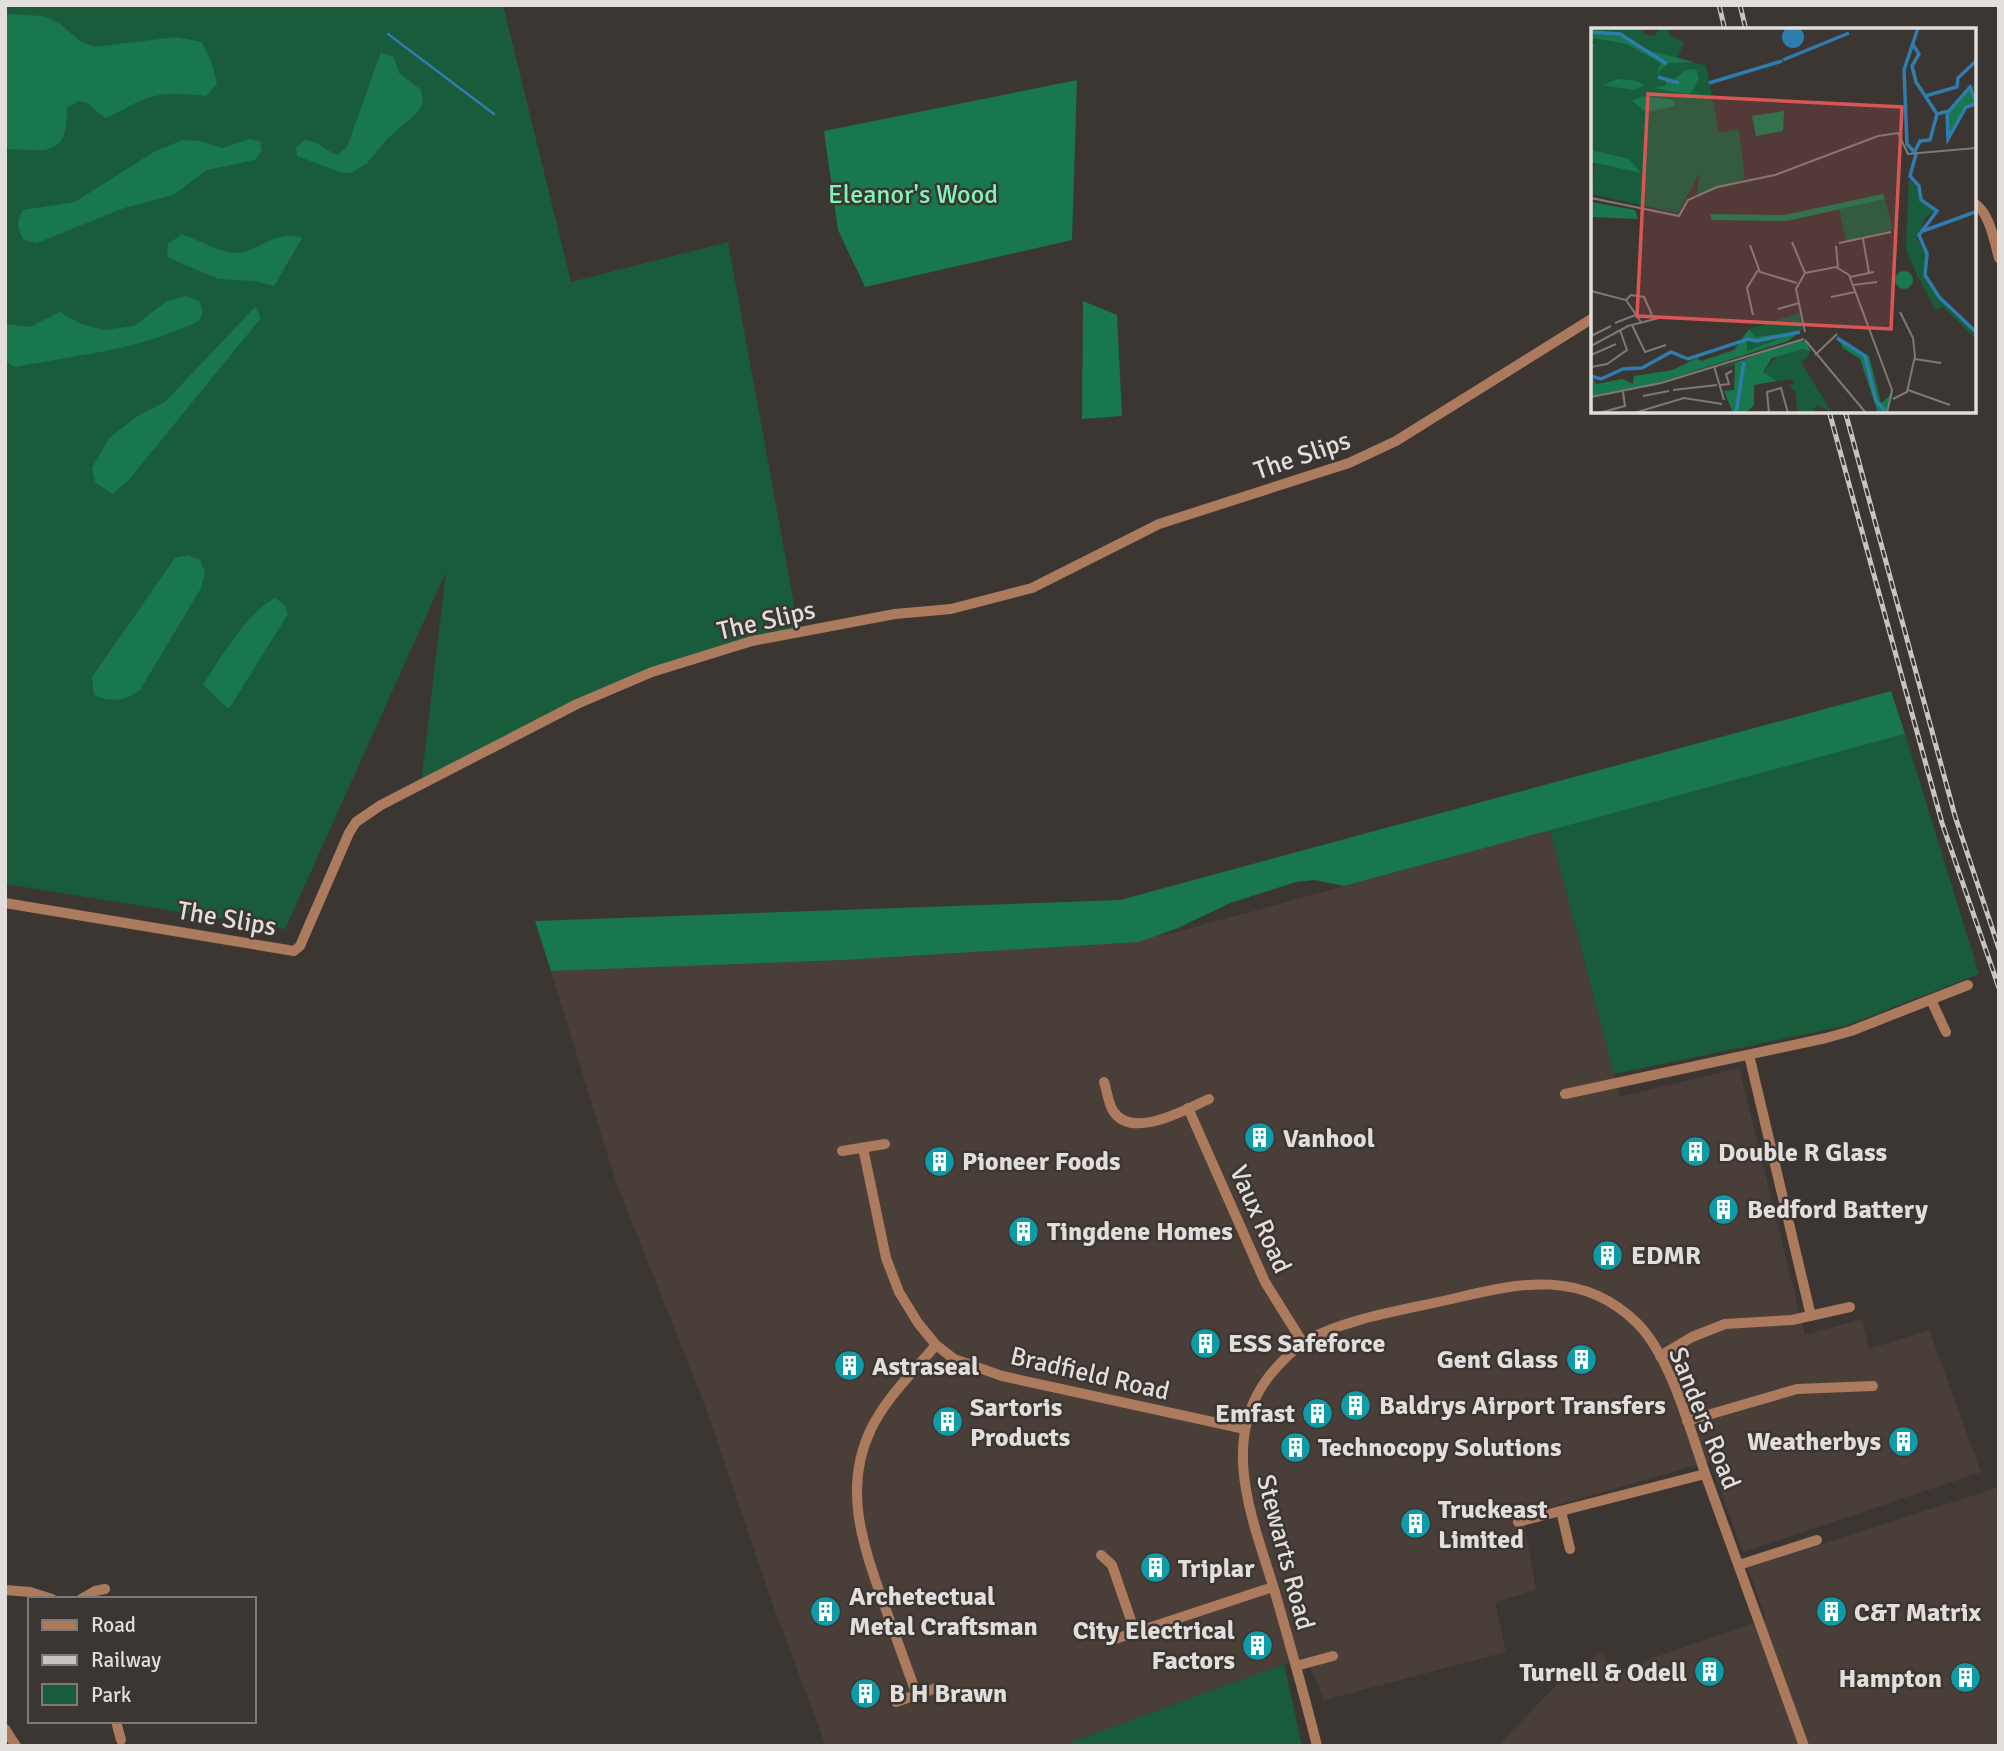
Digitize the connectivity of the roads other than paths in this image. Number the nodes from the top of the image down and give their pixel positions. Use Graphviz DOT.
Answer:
graph roads {
  1 [pos="1976,204"];
  2 [pos="1999,258"];
  3 [pos="1591,319"];
  4 [pos="5,903"];
  5 [pos="1968,985"];
  6 [pos="1931,1000"];
  7 [pos="1946,1032"];
  8 [pos="1749,1055"];
  9 [pos="1104,1082"];
  10 [pos="1565,1094"];
  11 [pos="1209,1099"];
  12 [pos="1188,1108"];
  13 [pos="885,1144"];
  14 [pos="863,1148"];
  15 [pos="842,1152"];
  16 [pos="1850,1307"];
  17 [pos="1811,1316"];
  18 [pos="1303,1343"];
  19 [pos="936,1345"];
  20 [pos="1660,1356"];
  21 [pos="1873,1386"];
  22 [pos="1687,1421"];
  23 [pos="1245,1429"];
  24 [pos="1705,1474"];
  25 [pos="1561,1511"];
  26 [pos="1518,1522"];
  27 [pos="1817,1540"];
  28 [pos="1570,1549"];
  29 [pos="1101,1555"];
  30 [pos="1739,1565"];
  31 [pos="1273,1587"];
  32 [pos="105,1589"];
  33 [pos="5,1590"];
  34 [pos="46,1597"];
  35 [pos="84,1597"];
  36 [pos="1135,1632"];
  37 [pos="1110,1642"];
  38 [pos="1333,1656"];
  39 [pos="1296,1666"];
  40 [pos="936,1688"];
  41 [pos="917,1695"];
  42 [pos="896,1702"];
  43 [pos="117,1723"];
  44 [pos="7,1733"];
  45 [pos="121,1740"];
  46 [pos="16,1746"];
  47 [pos="1317,1746"];
  48 [pos="1804,1746"];
  1 -- 2 [label="street"];
  3 -- 4 [label="street, The Slips"];
  5 -- 6 [label="street"];
  6 -- 7 [label="street"];
  6 -- 8 [label="street"];
  8 -- 10 [label="street"];
  8 -- 17 [label="street"];
  9 -- 12 [label="street"];
  11 -- 12 [label="street"];
  12 -- 18 [label="street, Vaux Road"];
  13 -- 14 [label="street"];
  14 -- 15 [label="street"];
  14 -- 19 [label="street, Bradfield Road"];
  16 -- 17 [label="street"];
  17 -- 20 [label="street"];
  18 -- 20 [label="street, Sanders Road"];
  18 -- 23 [label="street, Stewarts Road"];
  19 -- 23 [label="street, Bradfield Road"];
  19 -- 41 [label="street"];
  20 -- 22 [label="street, Sanders Road"];
  21 -- 22 [label="street"];
  22 -- 24 [label="street, Sanders Road"];
  23 -- 31 [label="street, Stewarts Road"];
  24 -- 25 [label="street"];
  24 -- 30 [label="street, Sanders Road"];
  25 -- 26 [label="street"];
  25 -- 28 [label="street"];
  27 -- 30 [label="street"];
  29 -- 36 [label="street"];
  30 -- 48 [label="street, Sanders Road"];
  31 -- 36 [label="street"];
  31 -- 39 [label="street, Stewarts Road"];
  32 -- 35 [label="street"];
  33 -- 34 [label="street"];
  36 -- 37 [label="street"];
  38 -- 39 [label="street"];
  39 -- 47 [label="street, Stewarts Road"];
  40 -- 41 [label="street"];
  41 -- 42 [label="street"];
  43 -- 45 [label="street"];
  44 -- 46 [label="street"];
}
